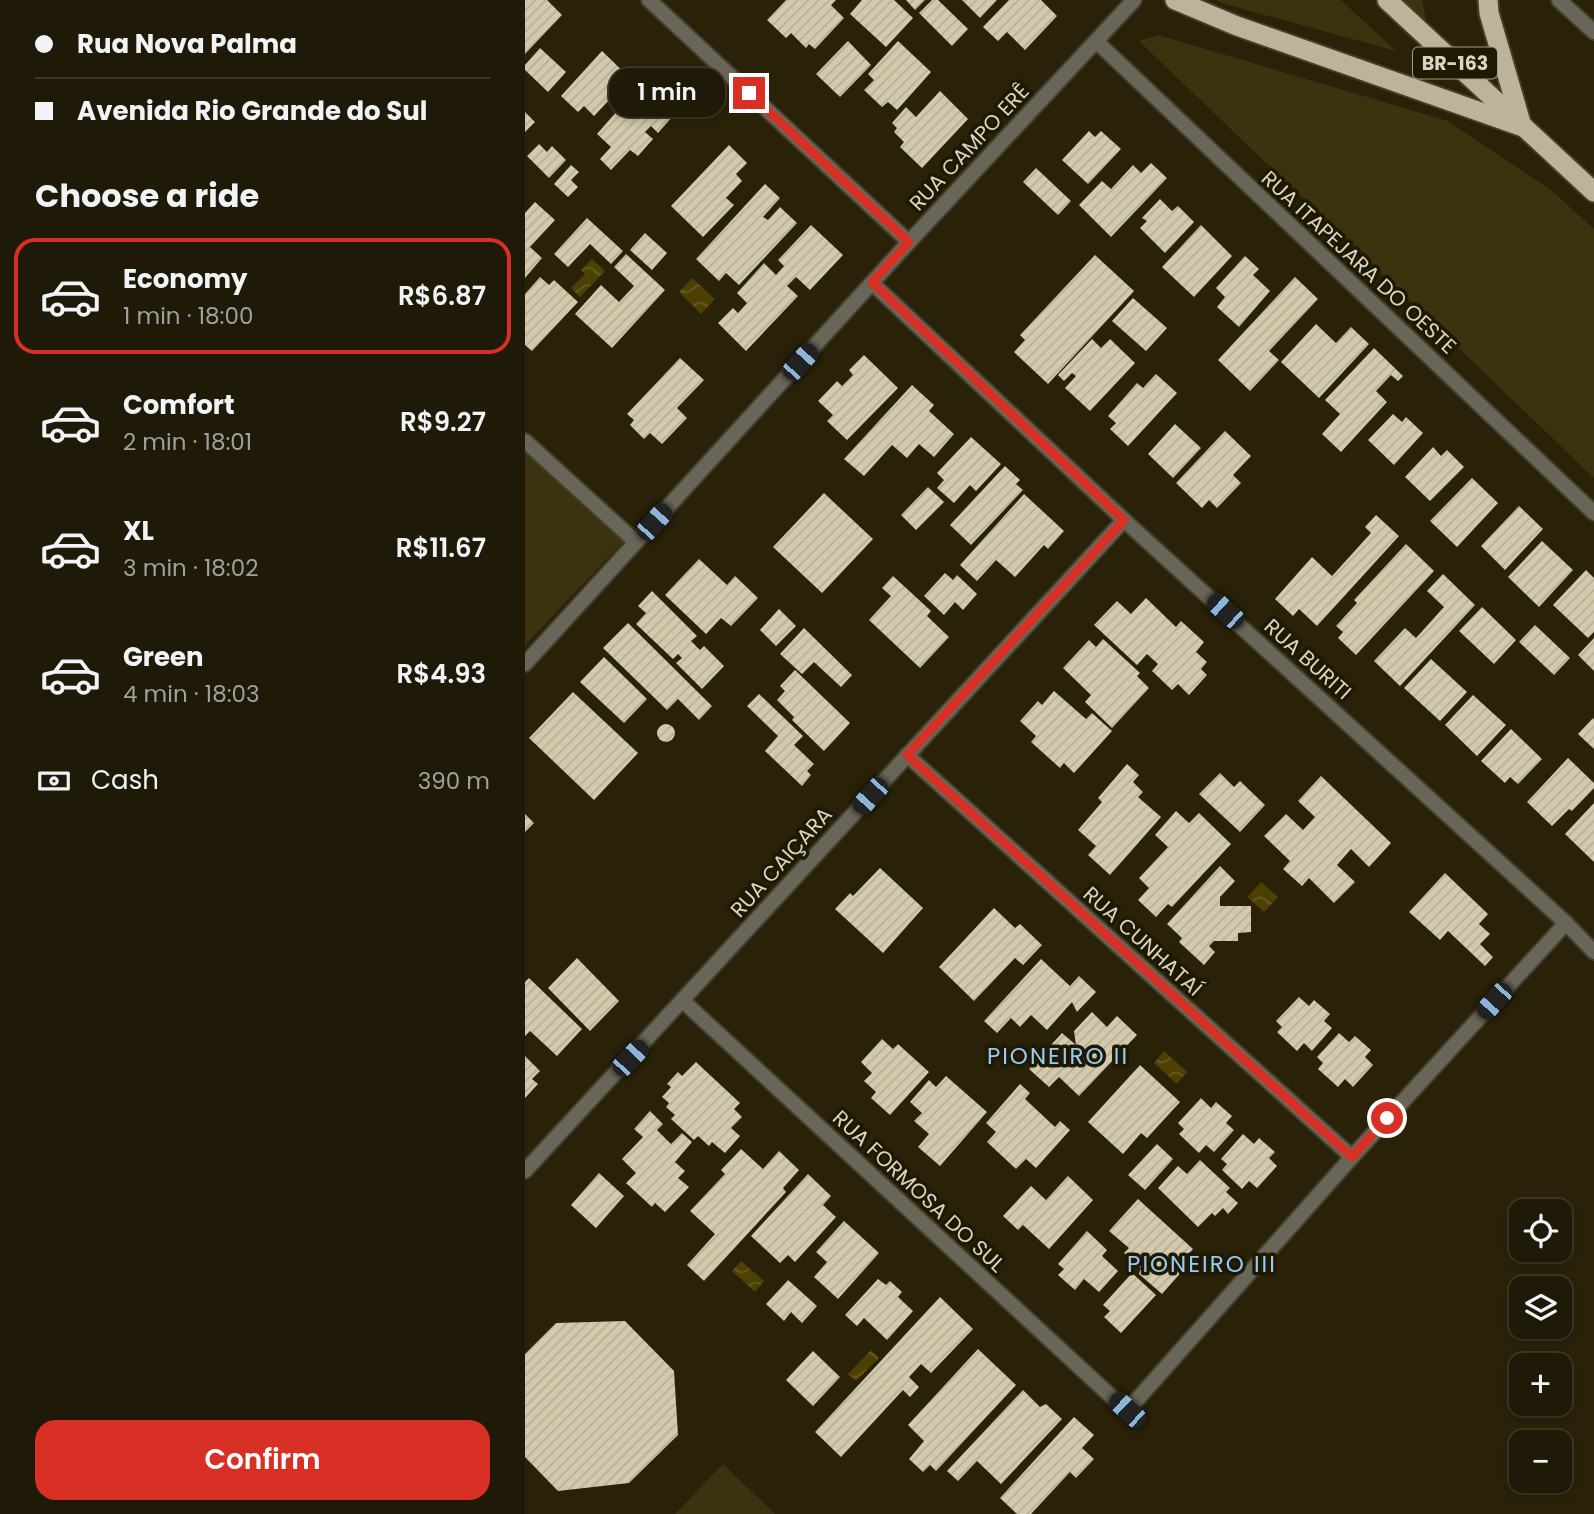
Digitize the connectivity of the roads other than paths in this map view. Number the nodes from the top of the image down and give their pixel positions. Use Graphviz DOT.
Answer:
graph roads {
  1 [pos="649,0"];
  2 [pos="1134,0"];
  3 [pos="1175,0"];
  4 [pos="1387,0"];
  5 [pos="1488,0"];
  6 [pos="1559,0"];
  7 [pos="1594,32"];
  8 [pos="1095,41"];
  9 [pos="1523,127"];
  10 [pos="1594,191"];
  11 [pos="909,242"];
  12 [pos="872,282"];
  13 [pos="525,440"];
  14 [pos="1594,513"];
  15 [pos="1124,520"];
  16 [pos="636,542"];
  17 [pos="525,664"];
  18 [pos="907,755"];
  19 [pos="1566,923"];
  20 [pos="1594,952"];
  21 [pos="683,1001"];
  22 [pos="1352,1157"];
  23 [pos="525,1171"];
  1 -- 11 [label="street"];
  2 -- 8 [label="street, RUA CAMPO ERÊ"];
  3 -- 9 [label="highway"];
  4 -- 9 [label="highway, BR-163"];
  5 -- 9 [label="highway"];
  6 -- 7 [label="street"];
  8 -- 11 [label="street, RUA CAMPO ERÊ"];
  8 -- 14 [label="street, RUA ITAPEJARA DO OESTE"];
  9 -- 10 [label="highway, BR-163"];
  11 -- 12 [label="street, RUA CAMPO ERÊ"];
  12 -- 15 [label="street, RUA BURITI"];
  12 -- 16 [label="street, RUA CAMPO ERÊ"];
  13 -- 16 [label="street"];
  15 -- 18 [label="street, RUA CAIÇARA"];
  15 -- 19 [label="street, RUA BURITI"];
  16 -- 17 [label="street, RUA CAMPO ERÊ"];
  18 -- 21 [label="street, RUA CAIÇARA"];
  18 -- 22 [label="street, RUA CUNHATAÍ"];
  19 -- 20 [label="street, RUA BURITI"];
  19 -- 22 [label="street"];
  21 -- 22 [label="street, RUA FORMOSA DO SUL"];
  21 -- 23 [label="street, RUA CAIÇARA"];
}
